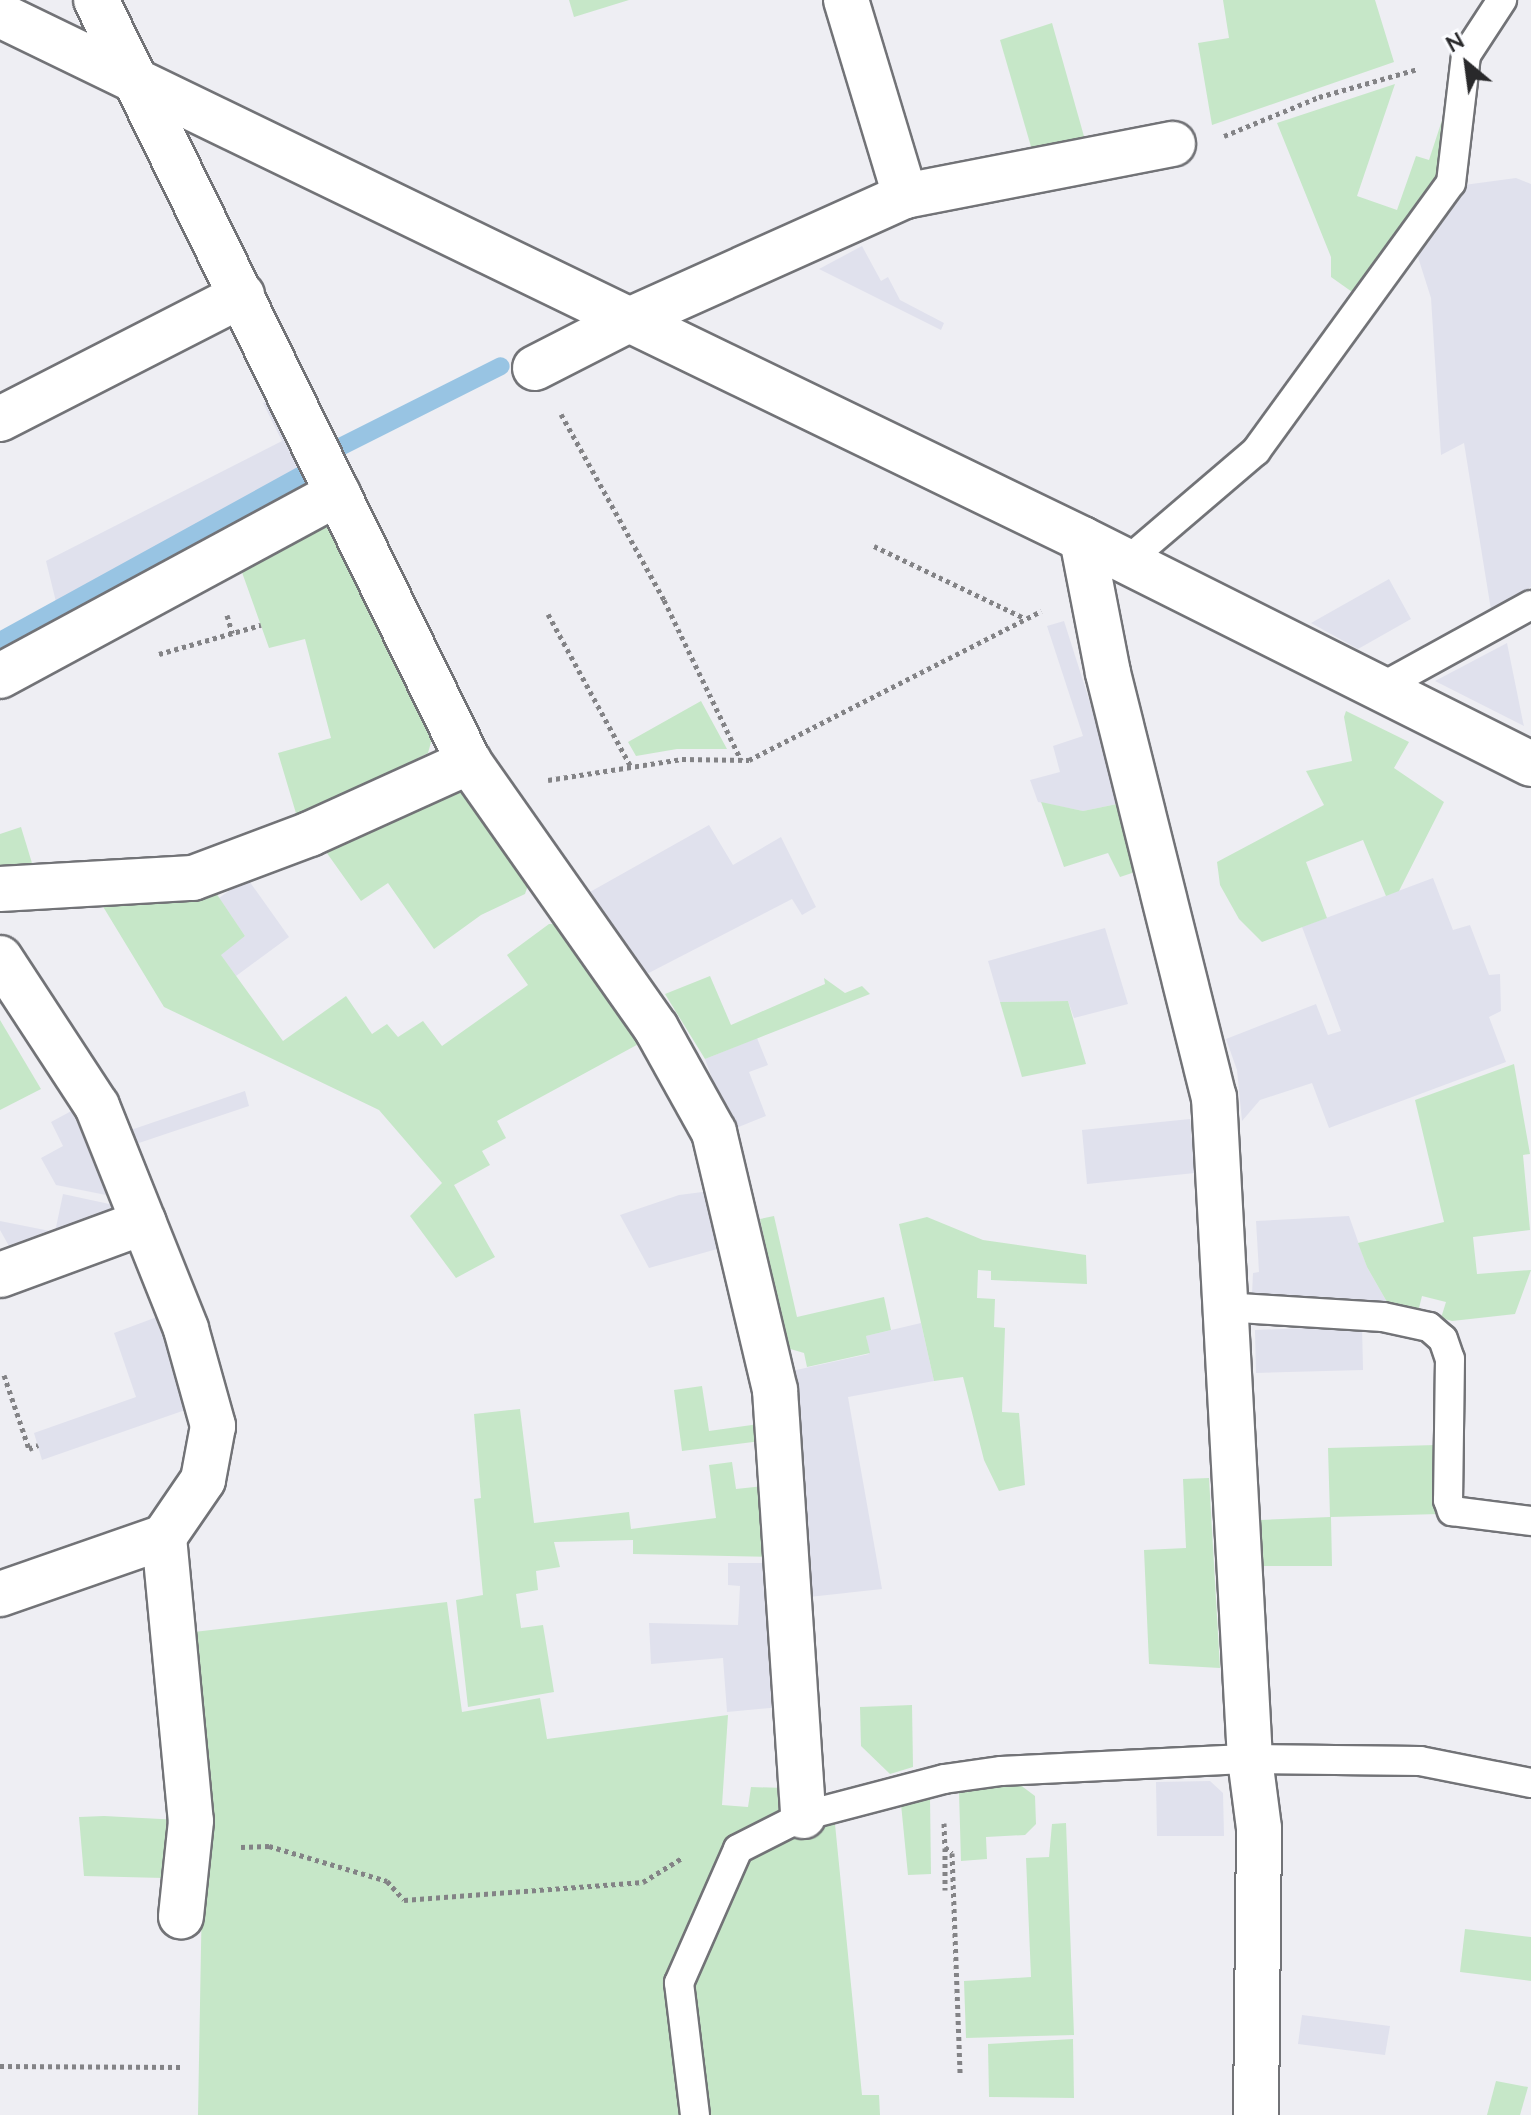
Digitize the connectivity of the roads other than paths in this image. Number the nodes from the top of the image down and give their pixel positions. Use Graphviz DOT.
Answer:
graph roads {
  1 [pos="96,0"];
  2 [pos="846,0"];
  3 [pos="1502,0"];
  4 [pos="0,15"];
  5 [pos="137,80"];
  6 [pos="1173,144"];
  7 [pos="905,196"];
  8 [pos="242,295"];
  9 [pos="629,320"];
  10 [pos="535,368"];
  11 [pos="0,419"];
  12 [pos="338,493"];
  13 [pos="1108,574"];
  14 [pos="1531,605"];
  15 [pos="0,676"];
  16 [pos="1380,688"];
  17 [pos="1531,764"];
  18 [pos="478,776"];
  19 [pos="0,889"];
  20 [pos="0,958"];
  21 [pos="144,1222"];
  22 [pos="0,1275"];
  23 [pos="1223,1307"];
  24 [pos="1531,1521"];
  25 [pos="164,1537"];
  26 [pos="0,1594"];
  27 [pos="1250,1759"];
  28 [pos="1531,1783"];
  29 [pos="803,1816"];
  30 [pos="181,1916"];
  31 [pos="695,2115"];
  32 [pos="1256,2115"];
  1 -- 5 [label="street"];
  2 -- 7 [label="street"];
  3 -- 13 [label="lane"];
  4 -- 5 [label="street"];
  5 -- 8 [label="street"];
  5 -- 9 [label="street"];
  6 -- 7 [label="street"];
  7 -- 9 [label="street"];
  8 -- 11 [label="street"];
  8 -- 12 [label="street"];
  9 -- 10 [label="street"];
  9 -- 13 [label="street"];
  12 -- 15 [label="street"];
  12 -- 18 [label="street"];
  13 -- 16 [label="street"];
  13 -- 23 [label="street"];
  14 -- 16 [label="lane"];
  16 -- 17 [label="street"];
  18 -- 19 [label="street"];
  18 -- 29 [label="street"];
  20 -- 21 [label="street"];
  21 -- 22 [label="street"];
  21 -- 25 [label="street"];
  23 -- 24 [label="lane"];
  23 -- 27 [label="street"];
  25 -- 26 [label="street"];
  25 -- 30 [label="street"];
  27 -- 28 [label="lane"];
  27 -- 29 [label="lane"];
  27 -- 32 [label="street"];
  29 -- 31 [label="lane"];
}
